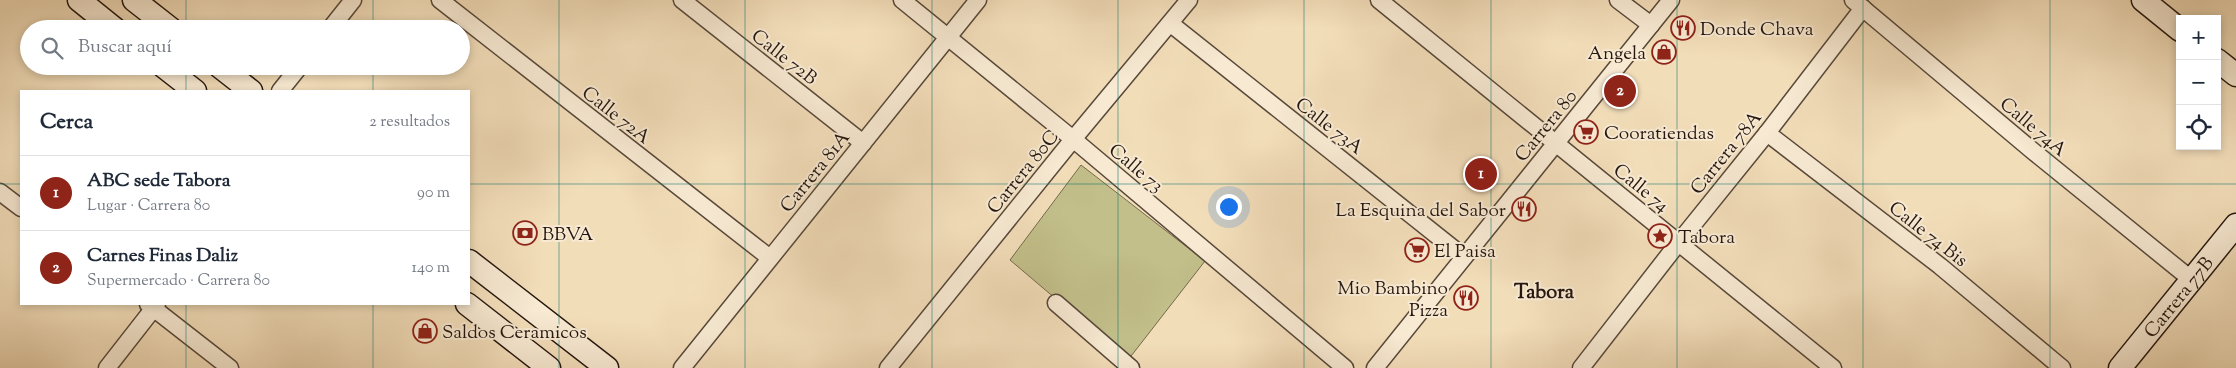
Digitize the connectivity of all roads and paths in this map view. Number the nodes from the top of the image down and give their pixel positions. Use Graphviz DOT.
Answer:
graph roads {
  1 [pos="79,0"];
  2 [pos="134,0"];
  3 [pos="353,0"];
  4 [pos="440,0"];
  5 [pos="682,0"];
  6 [pos="902,0"];
  7 [pos="978,0"];
  8 [pos="1189,0"];
  9 [pos="1379,0"];
  10 [pos="1618,0"];
  11 [pos="1671,0"];
  12 [pos="2143,0"];
  13 [pos="1858,4"];
  14 [pos="104,20"];
  15 [pos="160,20"];
  16 [pos="337,20"];
  17 [pos="466,20"];
  18 [pos="470,23"];
  19 [pos="1171,24"];
  20 [pos="1651,25"];
  21 [pos="2176,27"];
  22 [pos="948,38"];
  23 [pos="2221,63"];
  24 [pos="2236,74"];
  25 [pos="175,75"];
  26 [pos="231,75"];
  27 [pos="293,75"];
  28 [pos="194,90"];
  29 [pos="250,90"];
  30 [pos="281,90"];
  31 [pos="1767,133"];
  32 [pos="1072,139"];
  33 [pos="863,142"];
  34 [pos="1556,143"];
  35 [pos="0,192"];
  36 [pos="20,207"];
  37 [pos="2236,225"];
  38 [pos="1679,242"];
  39 [pos="1464,257"];
  40 [pos="770,258"];
  41 [pos="470,261"];
  42 [pos="2192,280"];
  43 [pos="1056,303"];
  44 [pos="153,305"];
  45 [pos="467,305"];
  46 [pos="1587,366"];
  47 [pos="890,367"];
  48 [pos="107,368"];
  49 [pos="230,368"];
  50 [pos="549,368"];
  51 [pos="606,368"];
  52 [pos="682,368"];
  53 [pos="1131,368"];
  54 [pos="1344,368"];
  55 [pos="1375,368"];
  56 [pos="1833,368"];
  57 [pos="2062,368"];
  58 [pos="2120,368"];
  1 -- 14 [label="main road"];
  2 -- 15 [label="main road"];
  3 -- 16 [label="street"];
  4 -- 17 [label="street, Calle 72A"];
  5 -- 33 [label="street, Calle 72B"];
  6 -- 22 [label="street, Calle 73"];
  7 -- 22 [label="street, Carrera 81A"];
  8 -- 19 [label="street, Carrera 80C"];
  9 -- 34 [label="street, Calle 74"];
  10 -- 20 [label="street"];
  11 -- 20 [label="street, Carrera 80"];
  12 -- 21 [label="main road"];
  13 -- 31 [label="street, Carrera 78A"];
  13 -- 42 [label="street, Calle 74A"];
  18 -- 40 [label="street, Calle 72A"];
  19 -- 32 [label="street, Carrera 80C"];
  19 -- 39 [label="street, Calle 73A"];
  20 -- 34 [label="street, Carrera 80"];
  22 -- 32 [label="street, Calle 73"];
  22 -- 33 [label="street, Carrera 81A"];
  23 -- 24 [label="main road"];
  25 -- 28 [label="main road"];
  26 -- 29 [label="main road"];
  27 -- 30 [label="street"];
  31 -- 38 [label="street, Carrera 78A"];
  31 -- 57 [label="street, Calle 74 Bis"];
  32 -- 47 [label="street, Carrera 80C"];
  32 -- 54 [label="street, Calle 73"];
  33 -- 40 [label="street, Carrera 81A"];
  34 -- 38 [label="street, Calle 74"];
  34 -- 39 [label="street, Carrera 80"];
  35 -- 36 [label="street"];
  37 -- 42 [label="main road, Carrera 77B"];
  38 -- 46 [label="street, Carrera 78A"];
  38 -- 56 [label="street, Calle 74"];
  39 -- 55 [label="street, Carrera 80"];
  40 -- 52 [label="street, Carrera 81A"];
  41 -- 51 [label="main road"];
  42 -- 58 [label="main road, Carrera 77B"];
  43 -- 53 [label="street"];
  44 -- 48 [label="street"];
  44 -- 49 [label="street"];
  45 -- 50 [label="main road"];
}
